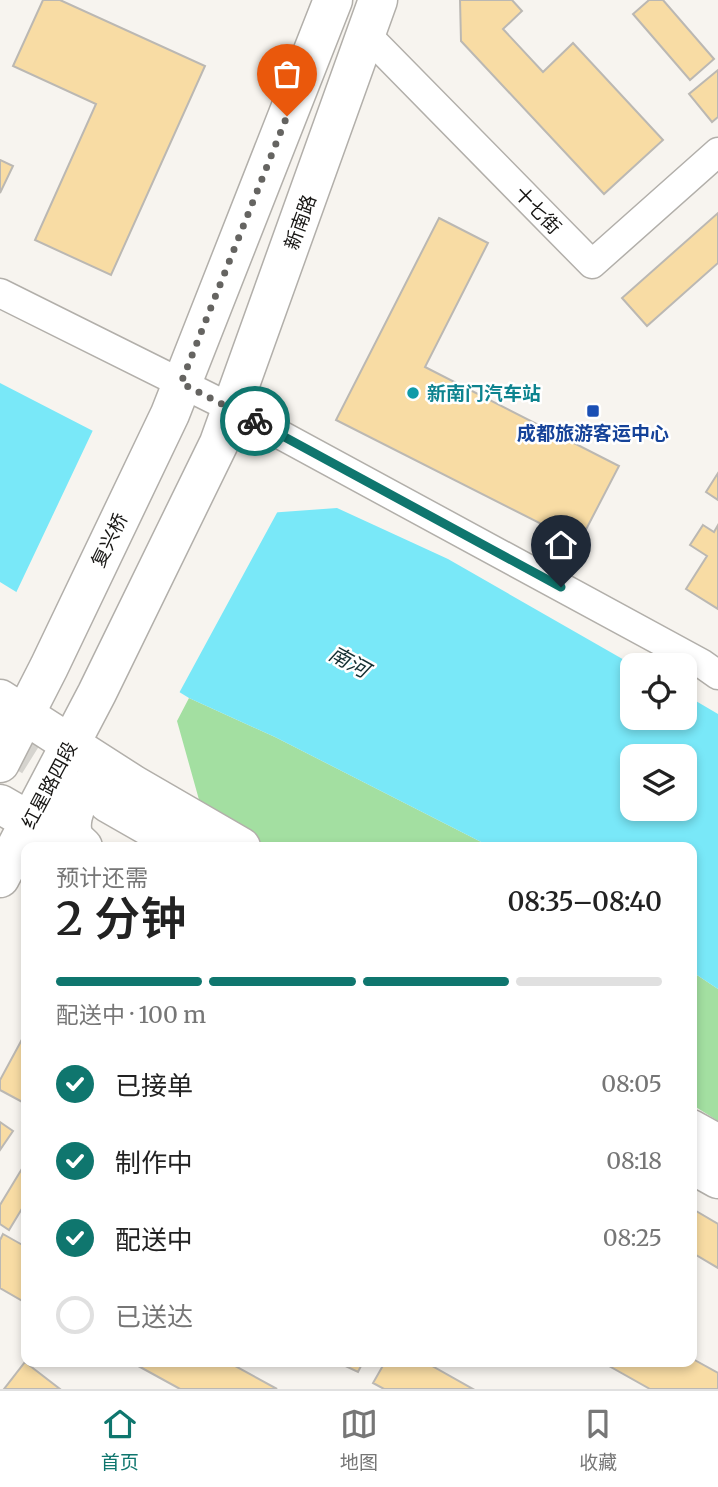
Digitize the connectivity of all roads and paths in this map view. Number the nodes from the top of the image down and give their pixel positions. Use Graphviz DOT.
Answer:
graph roads {
  1 [pos="325,5"];
  2 [pos="372,17"];
  3 [pos="718,152"];
  4 [pos="0,293"];
  5 [pos="176,398"];
  6 [pos="226,426"];
  7 [pos="718,675"];
  8 [pos="12,707"];
  9 [pos="70,745"];
  10 [pos="0,763"];
  11 [pos="15,813"];
  12 [pos="98,821"];
  13 [pos="127,842"];
  14 [pos="168,842"];
  15 [pos="214,842"];
  16 [pos="0,878"];
  1 -- 5 [label="main road"];
  2 -- 3 [label="street, 十七街"];
  2 -- 6 [label="main road, 新南路"];
  4 -- 5 [label="street"];
  5 -- 6 [label="street"];
  5 -- 8 [label="main road, 复兴桥"];
  6 -- 7 [label="street"];
  6 -- 9 [label="main road, 红星路四段"];
  8 -- 9 [label="main road"];
  8 -- 10 [label="main road"];
  9 -- 11 [label="main road, 红星路四段"];
  9 -- 12 [label="main road"];
  11 -- 12 [label="main road"];
  11 -- 16 [label="main road, 红星路四段"];
  12 -- 13 [label="main road"];
  12 -- 14 [label="main road"];
  12 -- 15 [label="main road"];
}
